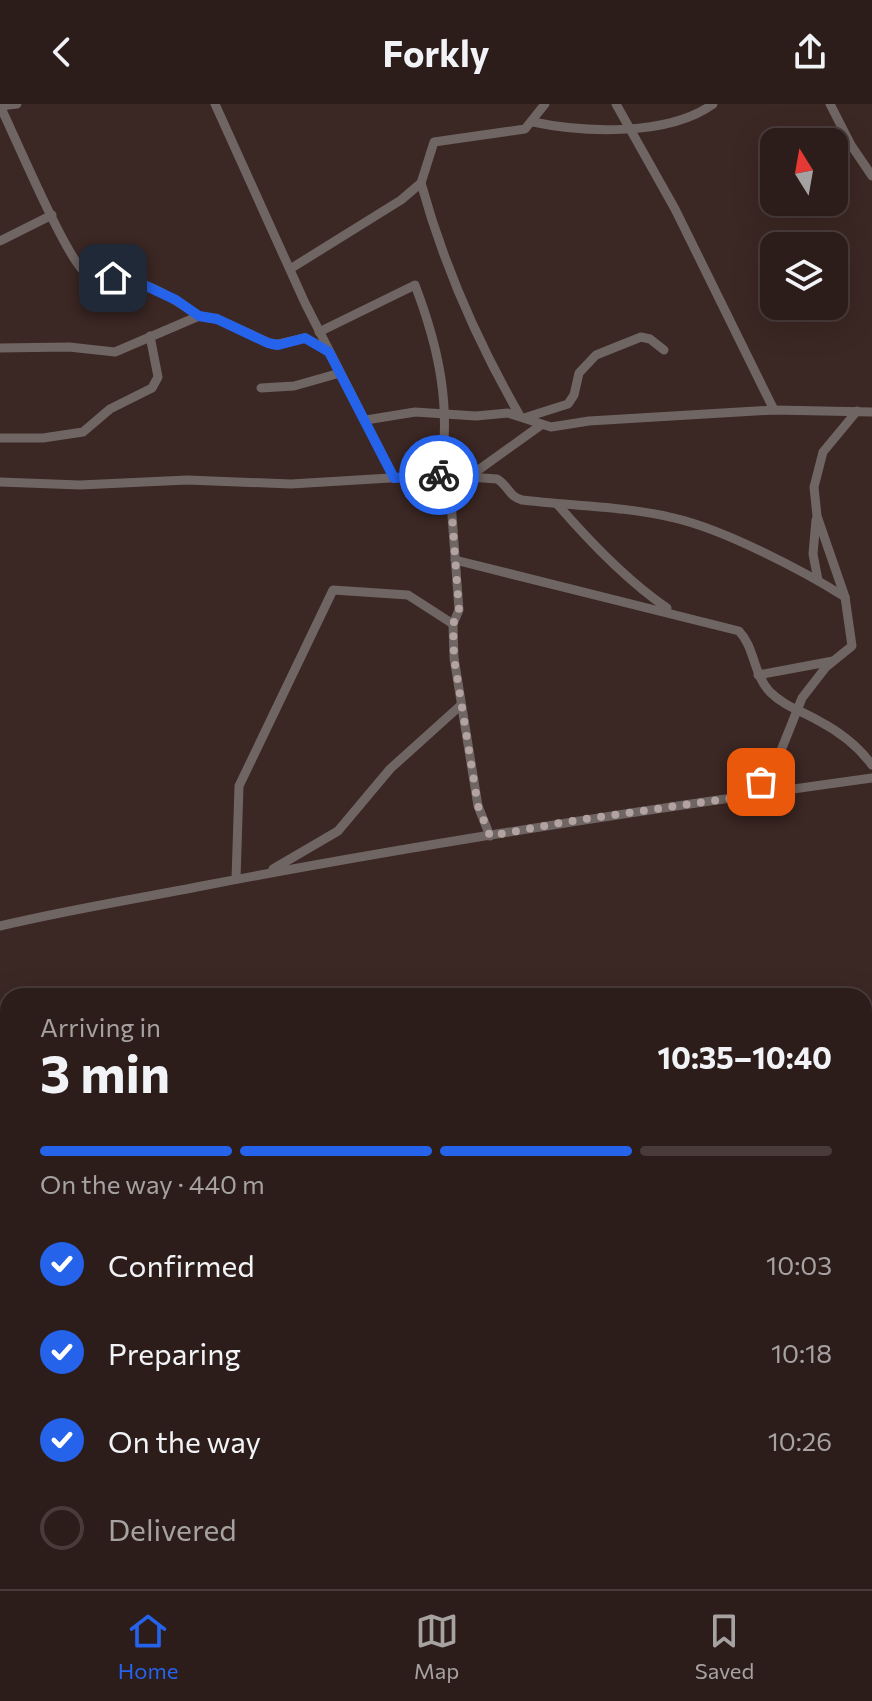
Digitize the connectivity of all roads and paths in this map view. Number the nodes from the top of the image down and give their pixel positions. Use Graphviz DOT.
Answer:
graph roads {
  1 [pos="17,104"];
  2 [pos="215,104"];
  3 [pos="545,104"];
  4 [pos="616,104"];
  5 [pos="713,104"];
  6 [pos="830,104"];
  7 [pos="0,106"];
  8 [pos="533,122"];
  9 [pos="628,129"];
  10 [pos="872,176"];
  11 [pos="421,183"];
  12 [pos="52,215"];
  13 [pos="0,241"];
  14 [pos="290,269"];
  15 [pos="199,316"];
  16 [pos="319,332"];
  17 [pos="150,336"];
  18 [pos="0,348"];
  19 [pos="664,350"];
  20 [pos="329,352"];
  21 [pos="340,373"];
  22 [pos="261,388"];
  23 [pos="774,410"];
  24 [pos="857,411"];
  25 [pos="872,412"];
  26 [pos="444,415"];
  27 [pos="523,416"];
  28 [pos="366,420"];
  29 [pos="541,425"];
  30 [pos="0,438"];
  31 [pos="444,475"];
  32 [pos="470,476"];
  33 [pos="394,478"];
  34 [pos="0,482"];
  35 [pos="558,505"];
  36 [pos="817,516"];
  37 [pos="813,554"];
  38 [pos="455,560"];
  39 [pos="800,572"];
  40 [pos="818,580"];
  41 [pos="845,597"];
  42 [pos="673,612"];
  43 [pos="453,624"];
  44 [pos="835,661"];
  45 [pos="758,675"];
  46 [pos="461,705"];
  47 [pos="795,709"];
  48 [pos="872,765"];
  49 [pos="872,778"];
  50 [pos="753,795"];
  51 [pos="490,836"];
  52 [pos="260,875"];
  53 [pos="236,879"];
  54 [pos="0,926"];
  1 -- 7 [label="street"];
  2 -- 14 [label="street"];
  3 -- 8 [label="street"];
  4 -- 9 [label="street"];
  5 -- 9 [label="street"];
  6 -- 10 [label="street"];
  7 -- 12 [label="street"];
  8 -- 9 [label="street"];
  8 -- 11 [label="street"];
  9 -- 23 [label="street"];
  11 -- 14 [label="street"];
  11 -- 27 [label="street"];
  12 -- 13 [label="street"];
  12 -- 15 [label="street"];
  14 -- 16 [label="street"];
  15 -- 17 [label="street"];
  15 -- 20 [label="street"];
  16 -- 20 [label="street"];
  16 -- 26 [label="street"];
  17 -- 18 [label="street"];
  17 -- 30 [label="street"];
  19 -- 27 [label="street"];
  20 -- 21 [label="street"];
  21 -- 22 [label="street"];
  21 -- 28 [label="street"];
  23 -- 24 [label="street"];
  23 -- 29 [label="street"];
  24 -- 25 [label="street"];
  24 -- 36 [label="street"];
  26 -- 27 [label="street"];
  26 -- 28 [label="street"];
  26 -- 31 [label="street"];
  27 -- 29 [label="street"];
  28 -- 33 [label="street"];
  29 -- 32 [label="street"];
  31 -- 32 [label="street"];
  31 -- 33 [label="street"];
  31 -- 38 [label="street"];
  32 -- 35 [label="street"];
  33 -- 34 [label="street"];
  35 -- 39 [label="street"];
  35 -- 42 [label="street"];
  36 -- 37 [label="street"];
  36 -- 41 [label="street"];
  37 -- 39 [label="street"];
  37 -- 40 [label="street"];
  38 -- 42 [label="street"];
  38 -- 43 [label="street"];
  39 -- 40 [label="street"];
  40 -- 41 [label="street"];
  41 -- 44 [label="street"];
  42 -- 45 [label="street"];
  43 -- 46 [label="street"];
  43 -- 53 [label="street"];
  44 -- 45 [label="street"];
  44 -- 47 [label="street"];
  45 -- 47 [label="street"];
  46 -- 51 [label="street"];
  46 -- 52 [label="street"];
  47 -- 48 [label="street"];
  47 -- 50 [label="street"];
  49 -- 50 [label="street"];
  50 -- 51 [label="street"];
  51 -- 52 [label="street"];
  52 -- 53 [label="street"];
  53 -- 54 [label="street"];
}
